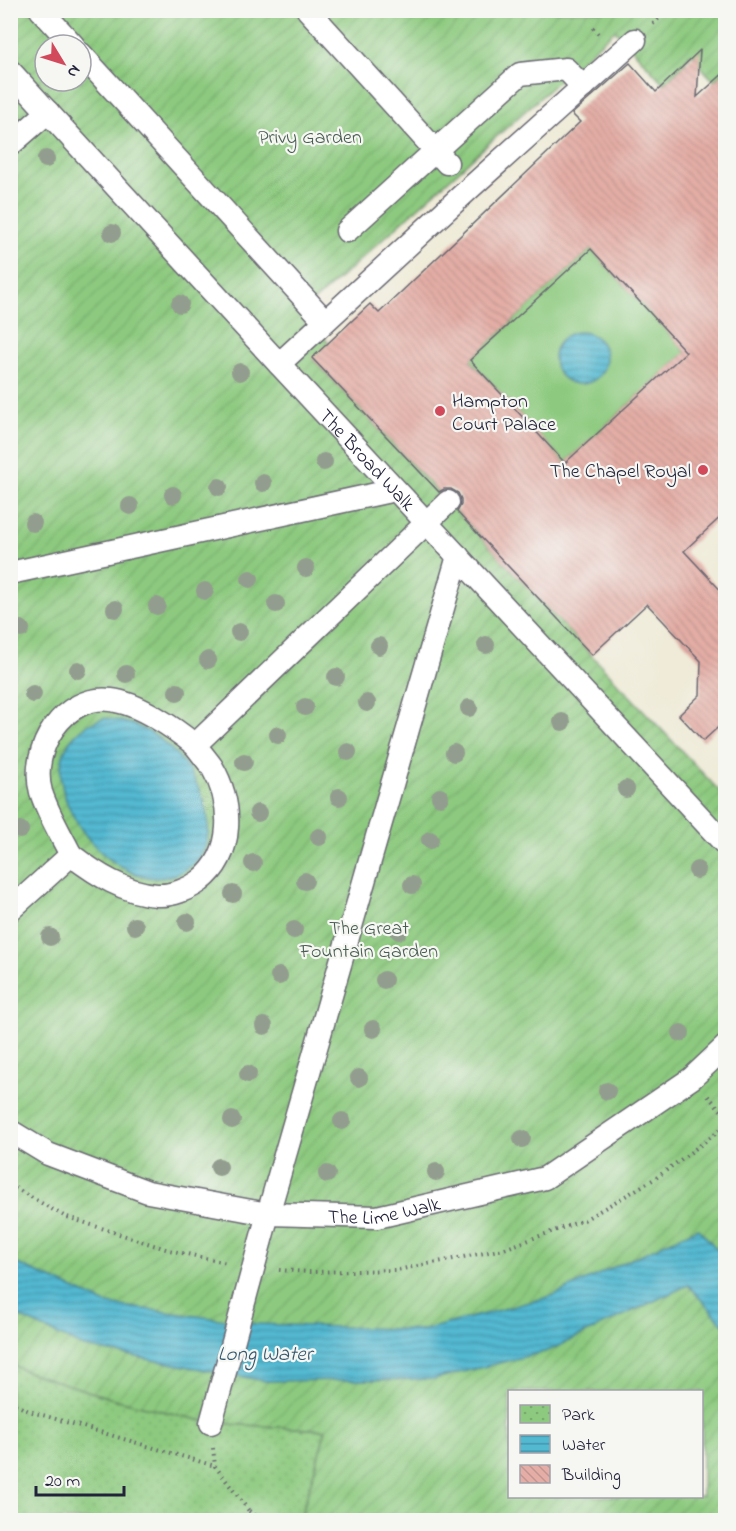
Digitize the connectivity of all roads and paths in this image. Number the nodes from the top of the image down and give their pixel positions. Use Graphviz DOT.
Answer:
graph roads {
  1 [pos="41,10"];
  2 [pos="308,10"];
  3 [pos="716,10"];
  4 [pos="725,10"];
  5 [pos="720,15"];
  6 [pos="726,21"];
  7 [pos="62,33"];
  8 [pos="635,40"];
  9 [pos="93,67"];
  10 [pos="10,71"];
  11 [pos="583,87"];
  12 [pos="48,112"];
  13 [pos="10,144"];
  14 [pos="453,170"];
  15 [pos="347,231"];
  16 [pos="325,321"];
  17 [pos="279,364"];
  18 [pos="395,490"];
  19 [pos="448,502"];
  20 [pos="426,523"];
  21 [pos="458,556"];
  22 [pos="10,573"];
  23 [pos="195,745"];
  24 [pos="726,845"];
  25 [pos="71,855"];
  26 [pos="10,909"];
  27 [pos="726,1046"];
  28 [pos="10,1131"];
  29 [pos="268,1214"];
  30 [pos="10,1402"];
  31 [pos="211,1423"];
  32 [pos="215,1466"];
  33 [pos="249,1511"];
  34 [pos="246,1521"];
  35 [pos="262,1521"];
  1 -- 7 [label="street"];
  2 -- 14 [label="street"];
  3 -- 5 [label="path"];
  4 -- 5 [label="path"];
  5 -- 6 [label="path"];
  8 -- 11 [label="street"];
  9 -- 16 [label="street"];
  10 -- 12 [label="street, The Broad Walk"];
  11 -- 14 [label="street"];
  11 -- 14 [label="street"];
  12 -- 13 [label="street"];
  12 -- 17 [label="street, The Broad Walk"];
  14 -- 15 [label="street"];
  14 -- 16 [label="street"];
  16 -- 17 [label="street"];
  17 -- 18 [label="street, The Broad Walk"];
  18 -- 20 [label="street, The Broad Walk"];
  18 -- 22 [label="street"];
  19 -- 20 [label="street"];
  20 -- 21 [label="street, The Broad Walk"];
  20 -- 23 [label="street"];
  21 -- 24 [label="street, The Broad Walk"];
  21 -- 29 [label="street"];
  23 -- 25 [label="street"];
  23 -- 25 [label="street"];
  25 -- 26 [label="street"];
  27 -- 29 [label="street, The Lime Walk"];
  28 -- 29 [label="street, The Lime Walk"];
  29 -- 31 [label="street"];
  30 -- 32 [label="path"];
  31 -- 32 [label="path"];
  32 -- 33 [label="path"];
  33 -- 34 [label="path"];
  33 -- 35 [label="path"];
}
